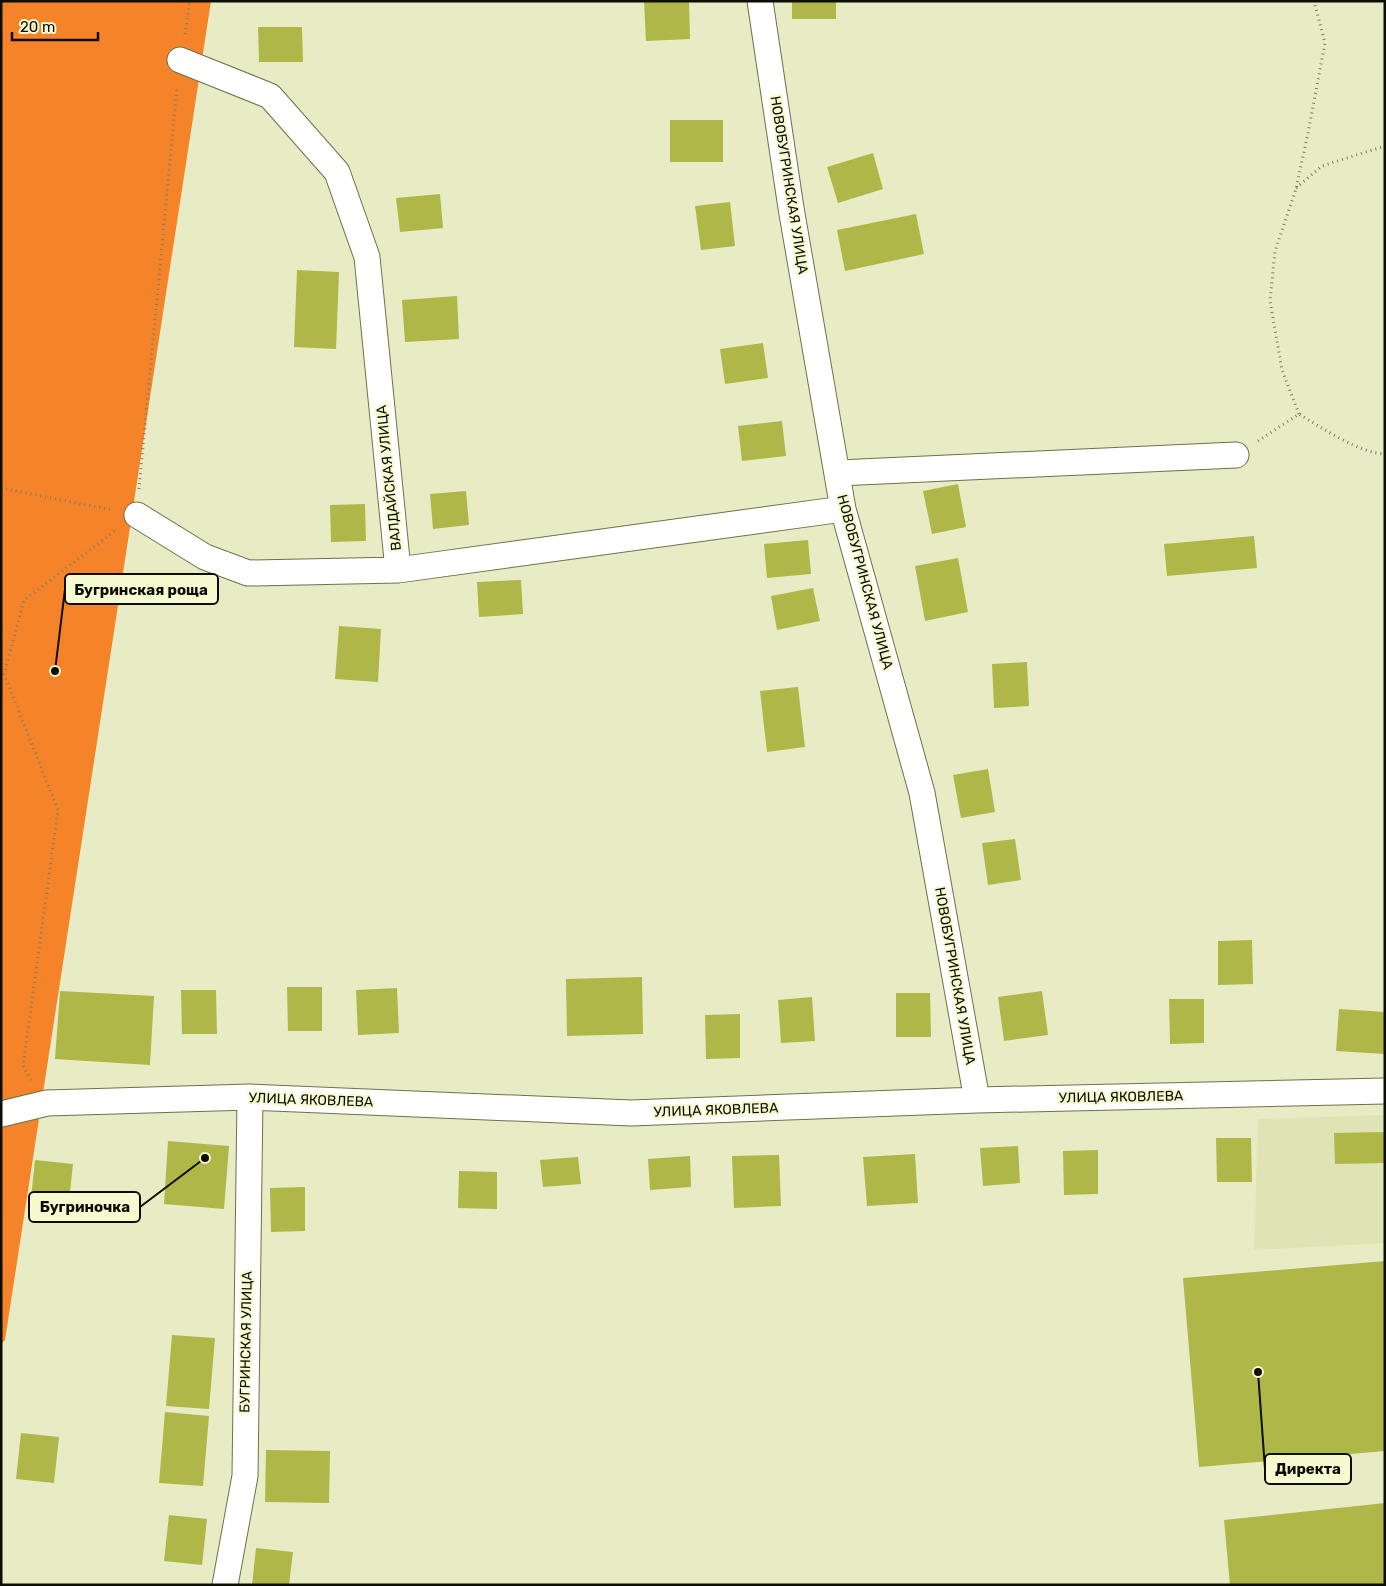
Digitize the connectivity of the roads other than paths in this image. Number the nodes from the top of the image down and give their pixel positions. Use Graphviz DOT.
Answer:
graph roads {
  1 [pos="760,1"];
  2 [pos="180,60"];
  3 [pos="1236,455"];
  4 [pos="838,473"];
  5 [pos="843,509"];
  6 [pos="137,515"];
  7 [pos="398,570"];
  8 [pos="1385,1091"];
  9 [pos="250,1097"];
  10 [pos="977,1100"];
  11 [pos="1,1114"];
  12 [pos="225,1585"];
  1 -- 4 [label="street, НОВОБУГРИНСКАЯ УЛИЦА"];
  2 -- 7 [label="street, ВАЛДАЙСКАЯ УЛИЦА"];
  3 -- 4 [label="street"];
  4 -- 5 [label="street, НОВОБУГРИНСКАЯ УЛИЦА"];
  5 -- 7 [label="street, ВАЛДАЙСКАЯ УЛИЦА"];
  5 -- 10 [label="street, НОВОБУГРИНСКАЯ УЛИЦА"];
  6 -- 7 [label="street"];
  8 -- 10 [label="street, УЛИЦА ЯКОВЛЕВА"];
  9 -- 10 [label="street, УЛИЦА ЯКОВЛЕВА"];
  9 -- 11 [label="street, УЛИЦА ЯКОВЛЕВА"];
  9 -- 12 [label="street, БУГРИНСКАЯ УЛИЦА"];
}
